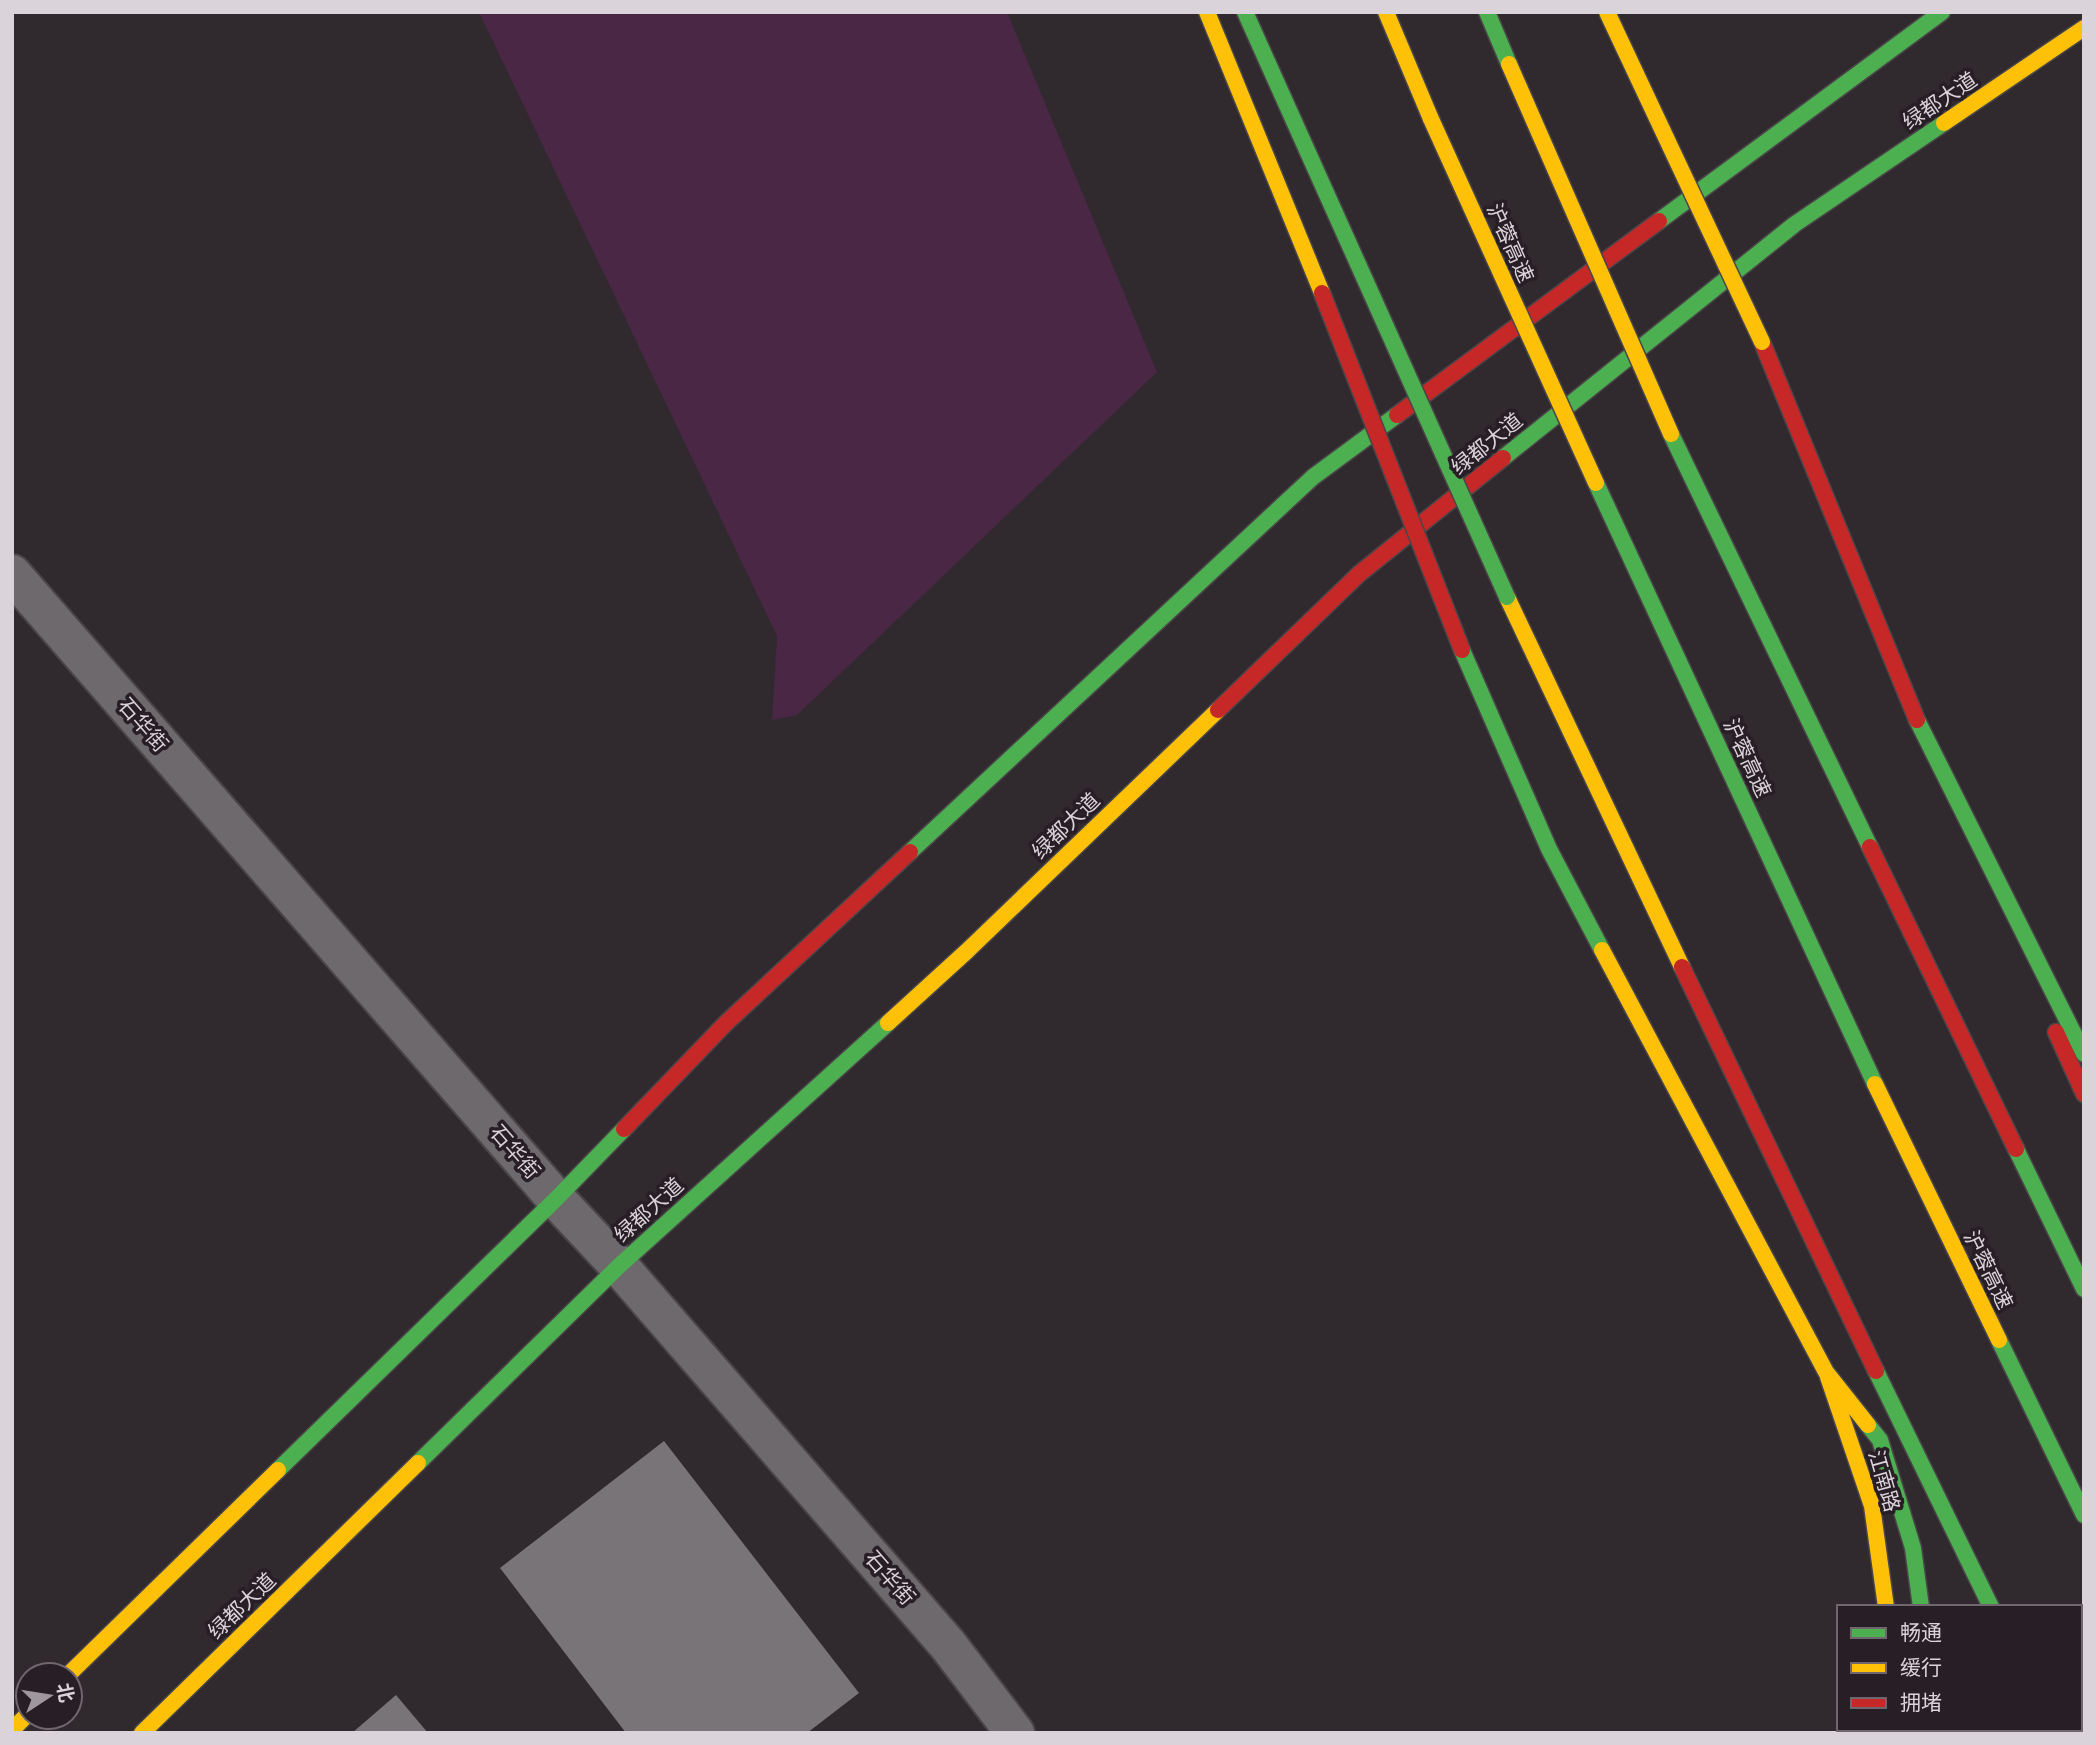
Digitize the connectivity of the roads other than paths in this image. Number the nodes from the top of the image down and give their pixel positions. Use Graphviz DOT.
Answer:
graph roads {
  1 [pos="1207,12"];
  2 [pos="1245,12"];
  3 [pos="1385,12"];
  4 [pos="1487,12"];
  5 [pos="1607,12"];
  6 [pos="1942,12"];
  7 [pos="2084,28"];
  8 [pos="12,574"];
  9 [pos="1918,722"];
  10 [pos="2084,1054"];
  11 [pos="2084,1094"];
  12 [pos="556,1199"];
  13 [pos="619,1266"];
  14 [pos="2084,1289"];
  15 [pos="1826,1372"];
  16 [pos="2084,1515"];
  17 [pos="1886,1605"];
  18 [pos="1921,1605"];
  19 [pos="1990,1605"];
  20 [pos="82,1661"];
  21 [pos="142,1733"];
  22 [pos="1015,1733"];
  1 -- 15 [label="main road, bridge"];
  2 -- 19 [label="main road, bridge"];
  3 -- 16 [label="main road, 沪蓉高速, bridge"];
  4 -- 14 [label="main road, bridge"];
  5 -- 9 [label="main road, bridge"];
  6 -- 12 [label="main road"];
  7 -- 13 [label="main road, 绿都大道"];
  8 -- 12 [label="street, 石华街"];
  9 -- 10 [label="main road"];
  9 -- 11 [label="main road"];
  12 -- 13 [label="street, 石华街"];
  12 -- 20 [label="main road"];
  13 -- 21 [label="main road, 绿都大道"];
  13 -- 22 [label="street, 石华街"];
  15 -- 17 [label="main road, 江南路"];
  15 -- 18 [label="main road"];
}
